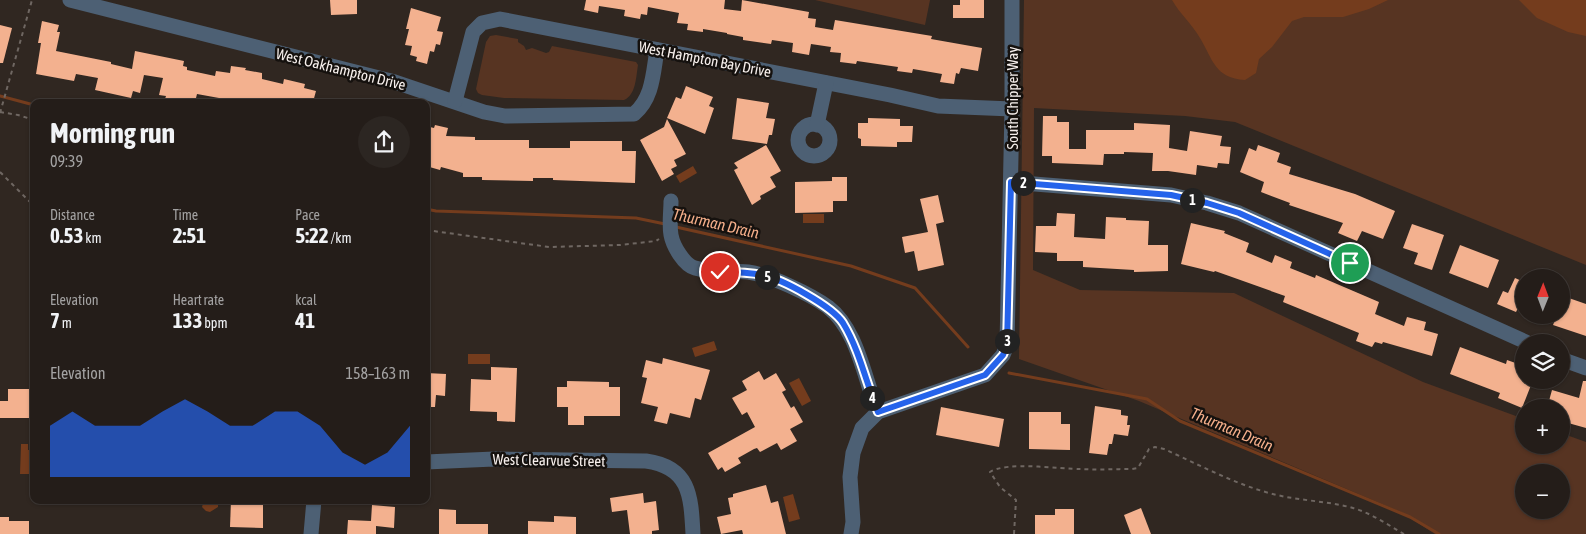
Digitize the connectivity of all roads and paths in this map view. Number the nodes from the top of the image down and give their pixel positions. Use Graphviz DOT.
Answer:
graph roads {
  1 [pos="32,0"];
  2 [pos="70,0"];
  3 [pos="1012,0"];
  4 [pos="657,50"];
  5 [pos="826,82"];
  6 [pos="455,102"];
  7 [pos="1012,108"];
  8 [pos="0,112"];
  9 [pos="30,118"];
  10 [pos="817,125"];
  11 [pos="0,172"];
  12 [pos="1011,182"];
  13 [pos="671,201"];
  14 [pos="30,202"];
  15 [pos="430,231"];
  16 [pos="656,241"];
  17 [pos="1515,337"];
  18 [pos="1570,362"];
  19 [pos="1586,368"];
  20 [pos="878,412"];
  21 [pos="430,462"];
  22 [pos="314,504"];
  23 [pos="311,534"];
  24 [pos="693,534"];
  25 [pos="851,534"];
  26 [pos="1014,534"];
  27 [pos="1404,534"];
  1 -- 8 [label="path"];
  2 -- 6 [label="street, West Oakhampton Drive"];
  3 -- 7 [label="street, South Chipper Way"];
  4 -- 5 [label="street, West Hampton Bay Drive"];
  4 -- 6 [label="street, West Oakhampton Drive"];
  4 -- 6 [label="street, West Hampton Bay Drive"];
  5 -- 7 [label="street, West Hampton Bay Drive"];
  5 -- 10 [label="street"];
  7 -- 12 [label="street, South Chipper Way"];
  8 -- 9 [label="path"];
  11 -- 14 [label="path"];
  12 -- 17 [label="street"];
  12 -- 20 [label="street, South Chipper Way"];
  13 -- 20 [label="street"];
  15 -- 16 [label="path"];
  18 -- 19 [label="street"];
  20 -- 25 [label="street"];
  21 -- 24 [label="street, West Clearvue Street"];
  22 -- 23 [label="street"];
  26 -- 27 [label="path"];
}
